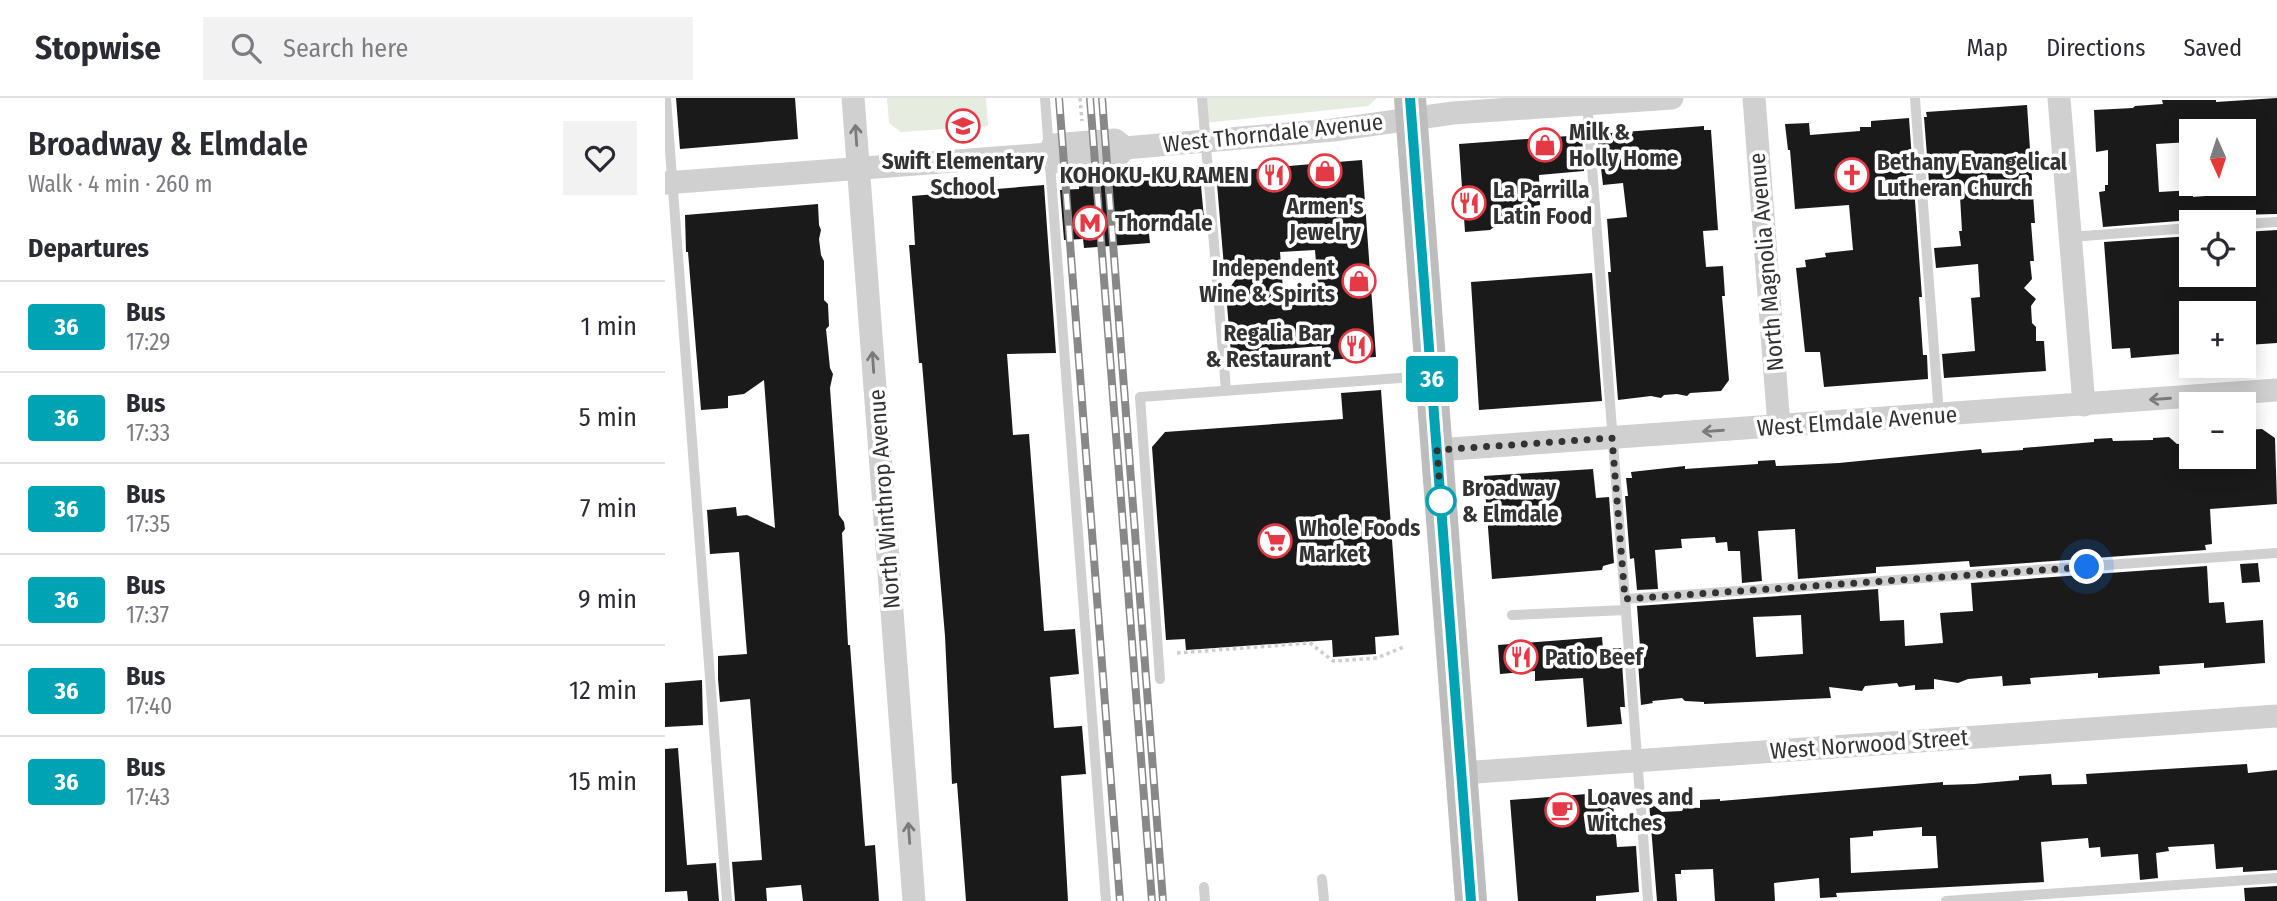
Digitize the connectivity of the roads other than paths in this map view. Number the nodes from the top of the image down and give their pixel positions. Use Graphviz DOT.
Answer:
graph roads {
  1 [pos="666,98"];
  2 [pos="853,98"];
  3 [pos="1045,98"];
  4 [pos="1202,98"];
  5 [pos="1672,98"];
  6 [pos="1753,98"];
  7 [pos="1915,98"];
  8 [pos="2059,98"];
  9 [pos="1587,101"];
  10 [pos="1411,108"];
  11 [pos="1205,142"];
  12 [pos="1049,154"];
  13 [pos="859,168"];
  14 [pos="669,182"];
  15 [pos="2277,222"];
  16 [pos="2256,223"];
  17 [pos="2179,229"];
  18 [pos="2070,237"];
  19 [pos="1431,376"];
  20 [pos="1226,390"];
  21 [pos="2277,390"];
  22 [pos="2084,405"];
  23 [pos="1939,415"];
  24 [pos="1779,426"];
  25 [pos="1612,438"];
  26 [pos="1437,450"];
  27 [pos="2277,553"];
  28 [pos="1625,605"];
  29 [pos="1512,615"];
  30 [pos="1160,679"];
  31 [pos="2277,716"];
  32 [pos="1637,760"];
  33 [pos="1461,773"];
  34 [pos="2277,878"];
  35 [pos="1322,879"];
  36 [pos="1203,887"];
  37 [pos="727,901"];
  38 [pos="914,901"];
  39 [pos="1106,901"];
  40 [pos="1205,901"];
  41 [pos="1324,901"];
  42 [pos="1471,901"];
  43 [pos="1648,901"];
  44 [pos="1946,901"];
  1 -- 14 [label="lane"];
  13 -- 2 [label="street, North Winthrop Avenue, one-way"];
  3 -- 12 [label="lane"];
  4 -- 11 [label="lane"];
  5 -- 9 [label="street, West Thorndale Avenue"];
  6 -- 24 [label="street, North Magnolia Avenue"];
  7 -- 23 [label="lane"];
  8 -- 18 [label="street"];
  9 -- 10 [label="street, West Thorndale Avenue"];
  9 -- 25 [label="lane"];
  10 -- 11 [label="street, West Thorndale Avenue"];
  10 -- 19 [label="main road"];
  11 -- 12 [label="street, West Thorndale Avenue"];
  11 -- 20 [label="lane"];
  12 -- 13 [label="street, West Thorndale Avenue"];
  12 -- 39 [label="lane"];
  13 -- 14 [label="street, West Thorndale Avenue"];
  38 -- 13 [label="street, North Winthrop Avenue, one-way"];
  14 -- 37 [label="lane"];
  15 -- 16 [label="lane"];
  17 -- 18 [label="lane"];
  18 -- 22 [label="street"];
  19 -- 20 [label="lane"];
  19 -- 26 [label="main road"];
  20 -- 30 [label="lane"];
  21 -- 22 [label="street, West Elmdale Avenue, one-way"];
  22 -- 23 [label="street, West Elmdale Avenue"];
  23 -- 24 [label="street, West Elmdale Avenue"];
  24 -- 25 [label="street, West Elmdale Avenue, one-way"];
  25 -- 26 [label="street, West Elmdale Avenue"];
  25 -- 28 [label="lane"];
  26 -- 33 [label="main road"];
  27 -- 28 [label="lane"];
  28 -- 29 [label="lane"];
  28 -- 32 [label="lane"];
  31 -- 32 [label="street, West Norwood Street"];
  32 -- 33 [label="street, West Norwood Street"];
  32 -- 43 [label="lane"];
  33 -- 42 [label="main road"];
  34 -- 44 [label="lane"];
  35 -- 41 [label="lane"];
  36 -- 40 [label="lane"];
}
